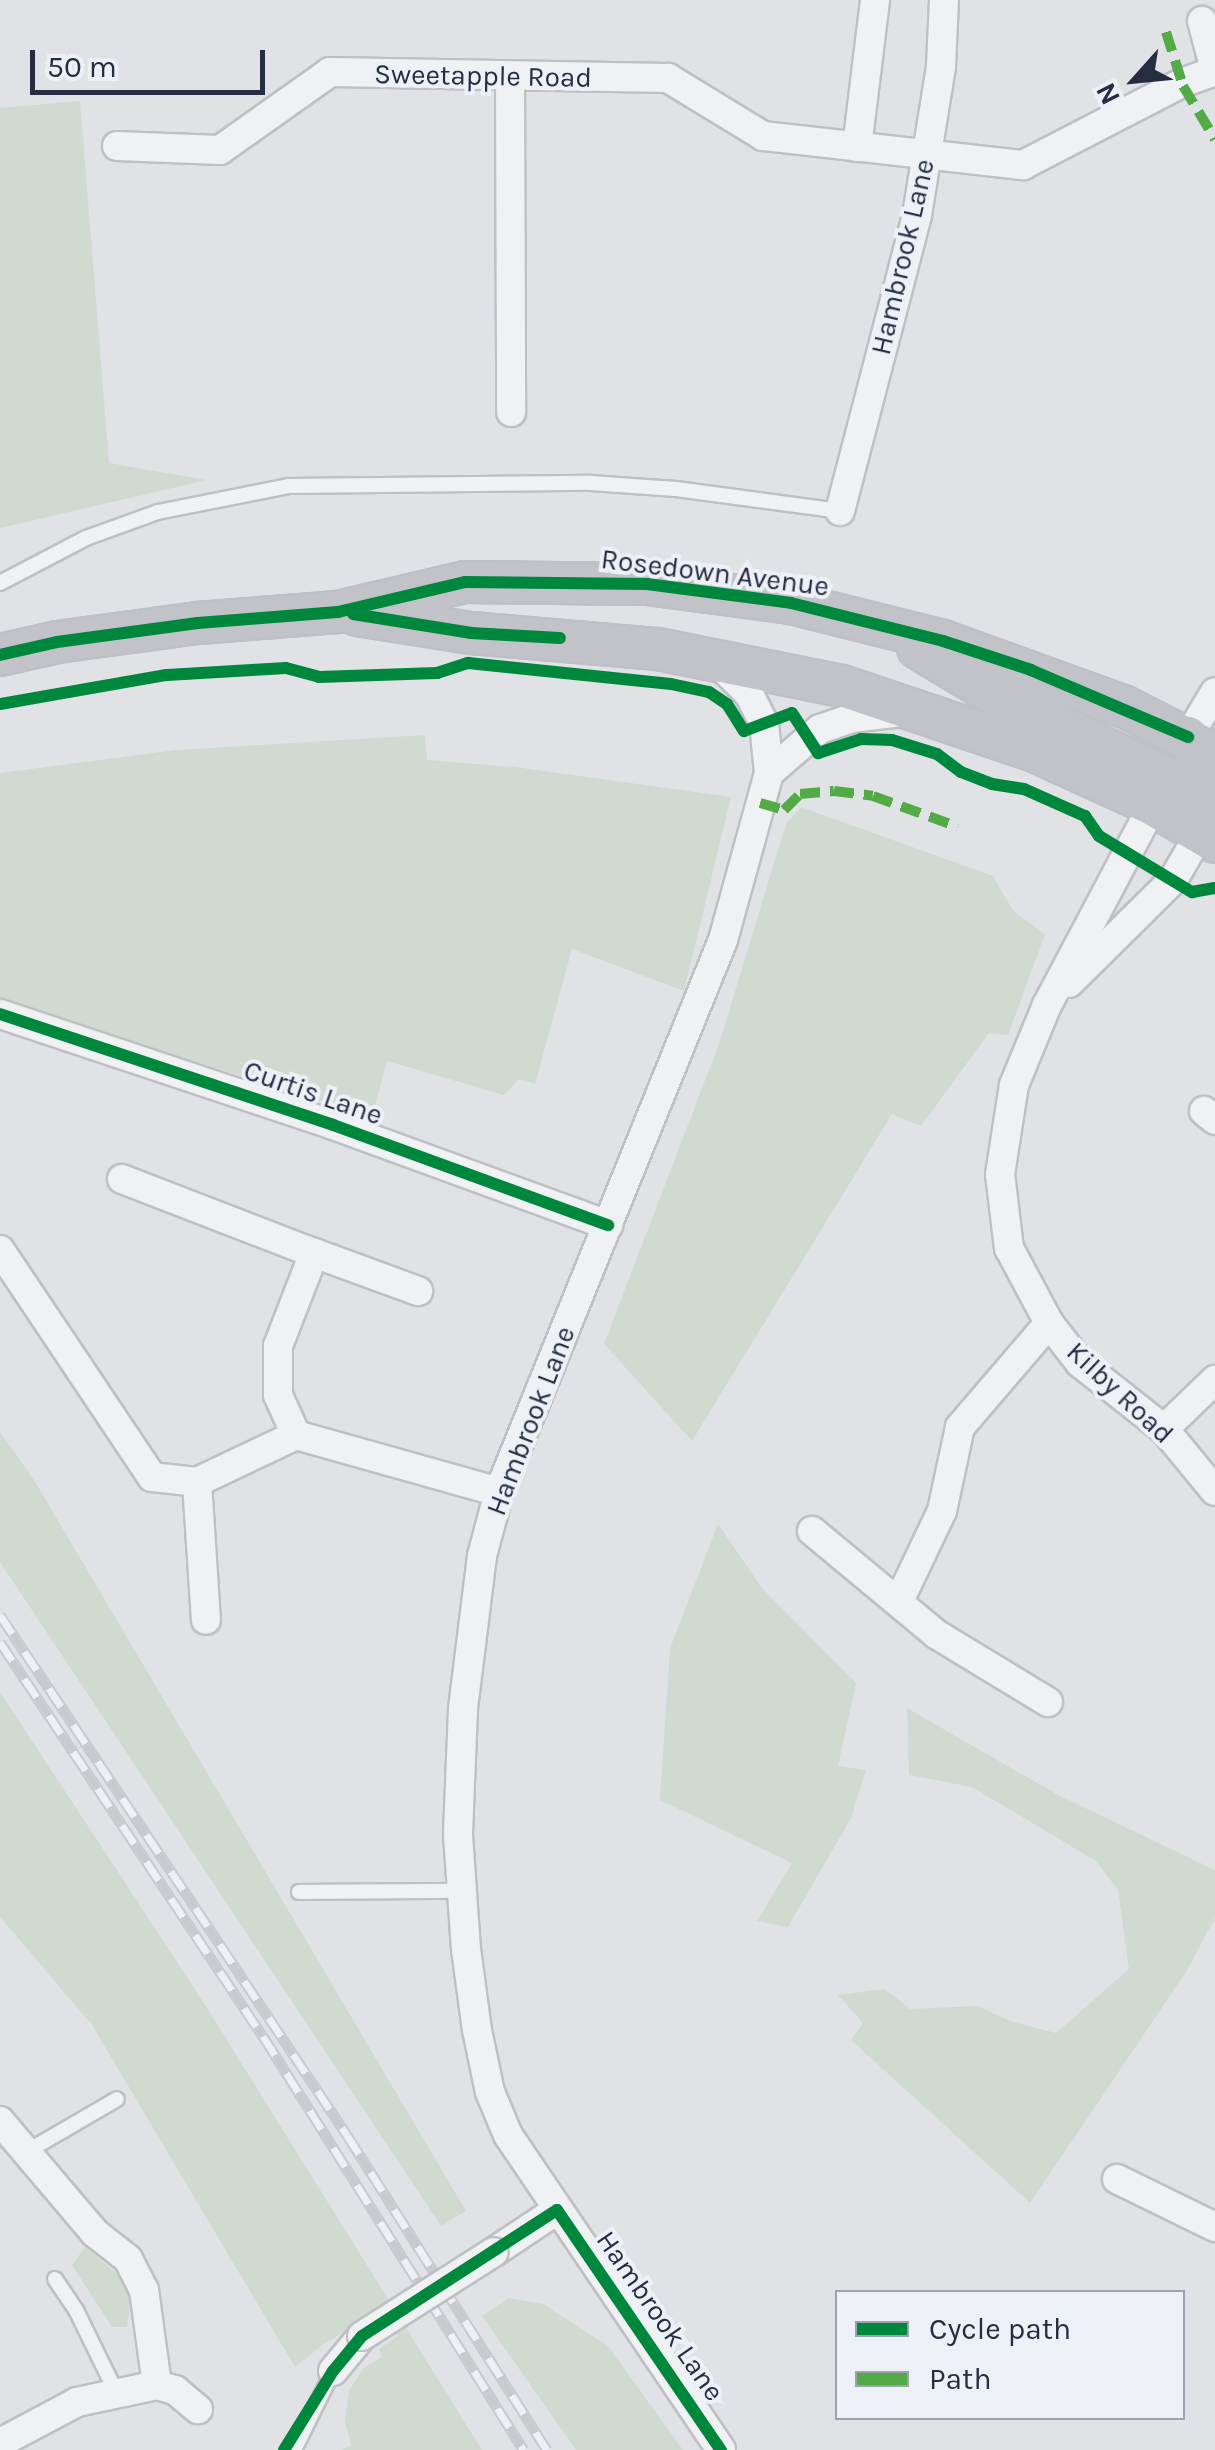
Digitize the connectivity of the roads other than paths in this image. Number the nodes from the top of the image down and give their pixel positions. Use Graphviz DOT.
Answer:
graph roads {
  1 [pos="875,0"];
  2 [pos="944,0"];
  3 [pos="1202,22"];
  4 [pos="1215,70"];
  5 [pos="510,78"];
  6 [pos="117,146"];
  7 [pos="857,147"];
  8 [pos="928,153"];
  9 [pos="511,412"];
  10 [pos="840,511"];
  11 [pos="0,583"];
  12 [pos="338,612"];
  13 [pos="886,626"];
  14 [pos="0,655"];
  15 [pos="713,659"];
  16 [pos="1215,692"];
  17 [pos="916,710"];
  18 [pos="1202,745"];
  19 [pos="769,773"];
  20 [pos="1160,791"];
  21 [pos="1211,819"];
  22 [pos="1047,1005"];
  23 [pos="0,1014"];
  24 [pos="122,1179"];
  25 [pos="608,1225"];
  26 [pos="0,1250"];
  27 [pos="314,1253"];
  28 [pos="418,1291"];
  29 [pos="1048,1324"];
  30 [pos="1215,1380"];
  31 [pos="1164,1429"];
  32 [pos="296,1435"];
  33 [pos="196,1482"];
  34 [pos="1215,1491"];
  35 [pos="499,1492"];
  36 [pos="812,1530"];
  37 [pos="899,1601"];
  38 [pos="206,1620"];
  39 [pos="1048,1702"];
  40 [pos="299,1892"];
  41 [pos="461,1892"];
  42 [pos="117,2098"];
  43 [pos="0,2121"];
  44 [pos="26,2152"];
  45 [pos="1116,2179"];
  46 [pos="557,2210"];
  47 [pos="1215,2227"];
  48 [pos="55,2279"];
  49 [pos="333,2371"];
  50 [pos="157,2384"];
  51 [pos="116,2392"];
  52 [pos="198,2409"];
  53 [pos="1,2447"];
  54 [pos="294,2450"];
  55 [pos="721,2450"];
  1 -- 7 [label="street"];
  2 -- 8 [label="street, Hambrook Lane"];
  3 -- 4 [label="street"];
  4 -- 8 [label="street, Sweetapple Road"];
  5 -- 6 [label="street, Sweetapple Road"];
  5 -- 7 [label="street, Sweetapple Road"];
  5 -- 9 [label="street"];
  7 -- 8 [label="street, Sweetapple Road"];
  8 -- 10 [label="street, Hambrook Lane"];
  10 -- 11 [label="lane"];
  12 -- 13 [label="street, Rosedown Avenue"];
  12 -- 14 [label="street, Rosedown Avenue"];
  12 -- 15 [label="street, Rosedown Avenue"];
  13 -- 18 [label="street, Rosedown Avenue"];
  13 -- 20 [label="street"];
  15 -- 17 [label="street, Rosedown Avenue"];
  15 -- 19 [label="street, Hambrook Lane"];
  16 -- 18 [label="street"];
  17 -- 19 [label="street"];
  17 -- 20 [label="street, Rosedown Avenue"];
  18 -- 20 [label="street"];
  18 -- 21 [label="street"];
  19 -- 25 [label="street, Hambrook Lane"];
  20 -- 21 [label="street"];
  20 -- 22 [label="street, Kilby Road"];
  21 -- 22 [label="street, Kilby Road"];
  22 -- 29 [label="street, Kilby Road"];
  23 -- 25 [label="street, Curtis Lane"];
  24 -- 27 [label="street"];
  25 -- 35 [label="street, Hambrook Lane"];
  26 -- 33 [label="street"];
  27 -- 28 [label="street"];
  27 -- 32 [label="street"];
  29 -- 31 [label="street, Kilby Road"];
  29 -- 37 [label="street"];
  30 -- 31 [label="street"];
  31 -- 34 [label="street, Kilby Road"];
  32 -- 33 [label="street"];
  32 -- 35 [label="street"];
  33 -- 38 [label="street"];
  35 -- 41 [label="street, Hambrook Lane"];
  36 -- 37 [label="street"];
  37 -- 39 [label="street"];
  40 -- 41 [label="lane"];
  41 -- 46 [label="street, Hambrook Lane"];
  42 -- 44 [label="lane"];
  43 -- 44 [label="street"];
  44 -- 50 [label="street"];
  45 -- 47 [label="street"];
  46 -- 49 [label="street, bridge"];
  46 -- 55 [label="street, Hambrook Lane"];
  48 -- 51 [label="lane"];
  49 -- 54 [label="lane"];
  50 -- 51 [label="street"];
  50 -- 52 [label="street"];
  51 -- 53 [label="street"];
}
